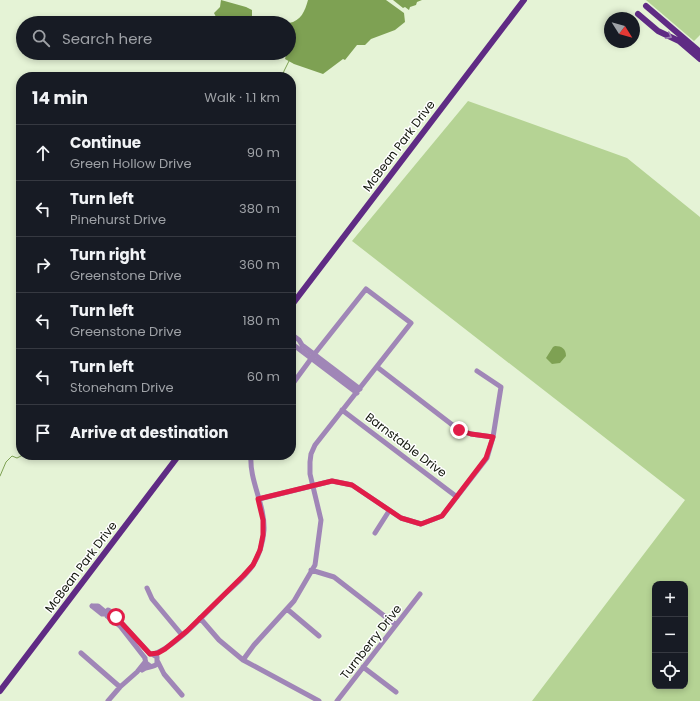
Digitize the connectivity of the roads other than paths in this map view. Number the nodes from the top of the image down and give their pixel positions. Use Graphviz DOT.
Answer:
graph roads {
  1 [pos="524,0"];
  2 [pos="646,6"];
  3 [pos="640,16"];
  4 [pos="700,52"];
  5 [pos="700,59"];
  6 [pos="296,299"];
  7 [pos="296,346"];
  8 [pos="313,357"];
  9 [pos="377,367"];
  10 [pos="477,371"];
  11 [pos="296,379"];
  12 [pos="358,391"];
  13 [pos="342,410"];
  14 [pos="493,437"];
  15 [pos="175,460"];
  16 [pos="251,460"];
  17 [pos="312,486"];
  18 [pos="457,497"];
  19 [pos="258,499"];
  20 [pos="389,511"];
  21 [pos="374,533"];
  22 [pos="311,570"];
  23 [pos="147,588"];
  24 [pos="420,594"];
  25 [pos="92,606"];
  26 [pos="287,609"];
  27 [pos="107,612"];
  28 [pos="200,618"];
  29 [pos="396,625"];
  30 [pos="182,635"];
  31 [pos="319,636"];
  32 [pos="165,649"];
  33 [pos="81,653"];
  34 [pos="152,654"];
  35 [pos="145,660"];
  36 [pos="158,660"];
  37 [pos="243,660"];
  38 [pos="151,666"];
  39 [pos="363,667"];
  40 [pos="137,672"];
  41 [pos="164,674"];
  42 [pos="120,687"];
  43 [pos="0,692"];
  44 [pos="396,692"];
  45 [pos="182,695"];
  46 [pos="108,701"];
  47 [pos="319,701"];
  48 [pos="337,701"];
  1 -- 6 [label="main road, McBean Park Drive"];
  2 -- 4 [label="main road"];
  3 -- 5 [label="main road, one-way"];
  7 -- 8 [label="street"];
  8 -- 9 [label="street"];
  8 -- 11 [label="street"];
  8 -- 12 [label="street"];
  9 -- 12 [label="street"];
  9 -- 14 [label="street"];
  10 -- 14 [label="street"];
  12 -- 13 [label="street"];
  13 -- 17 [label="street"];
  13 -- 18 [label="street, Barnstable Drive"];
  14 -- 18 [label="street"];
  15 -- 43 [label="main road, McBean Park Drive"];
  16 -- 19 [label="street"];
  17 -- 19 [label="street"];
  17 -- 20 [label="street"];
  17 -- 22 [label="street"];
  18 -- 20 [label="street"];
  19 -- 28 [label="street"];
  20 -- 21 [label="street"];
  22 -- 26 [label="street"];
  22 -- 29 [label="street"];
  23 -- 30 [label="street"];
  24 -- 29 [label="street, Turnberry Drive"];
  25 -- 27 [label="street"];
  26 -- 31 [label="street"];
  26 -- 37 [label="street"];
  27 -- 34 [label="street"];
  27 -- 35 [label="street"];
  28 -- 30 [label="street"];
  28 -- 37 [label="street"];
  29 -- 39 [label="street, Turnberry Drive"];
  30 -- 32 [label="street"];
  32 -- 34 [label="street"];
  32 -- 36 [label="street"];
  33 -- 42 [label="street"];
  34 -- 35 [label="street"];
  34 -- 36 [label="street"];
  35 -- 38 [label="street"];
  35 -- 40 [label="street"];
  36 -- 38 [label="street"];
  36 -- 41 [label="street"];
  37 -- 47 [label="street"];
  38 -- 40 [label="street"];
  38 -- 41 [label="street"];
  39 -- 44 [label="street"];
  39 -- 48 [label="street, Turnberry Drive"];
  40 -- 42 [label="street"];
  41 -- 45 [label="street"];
  42 -- 46 [label="street"];
}
